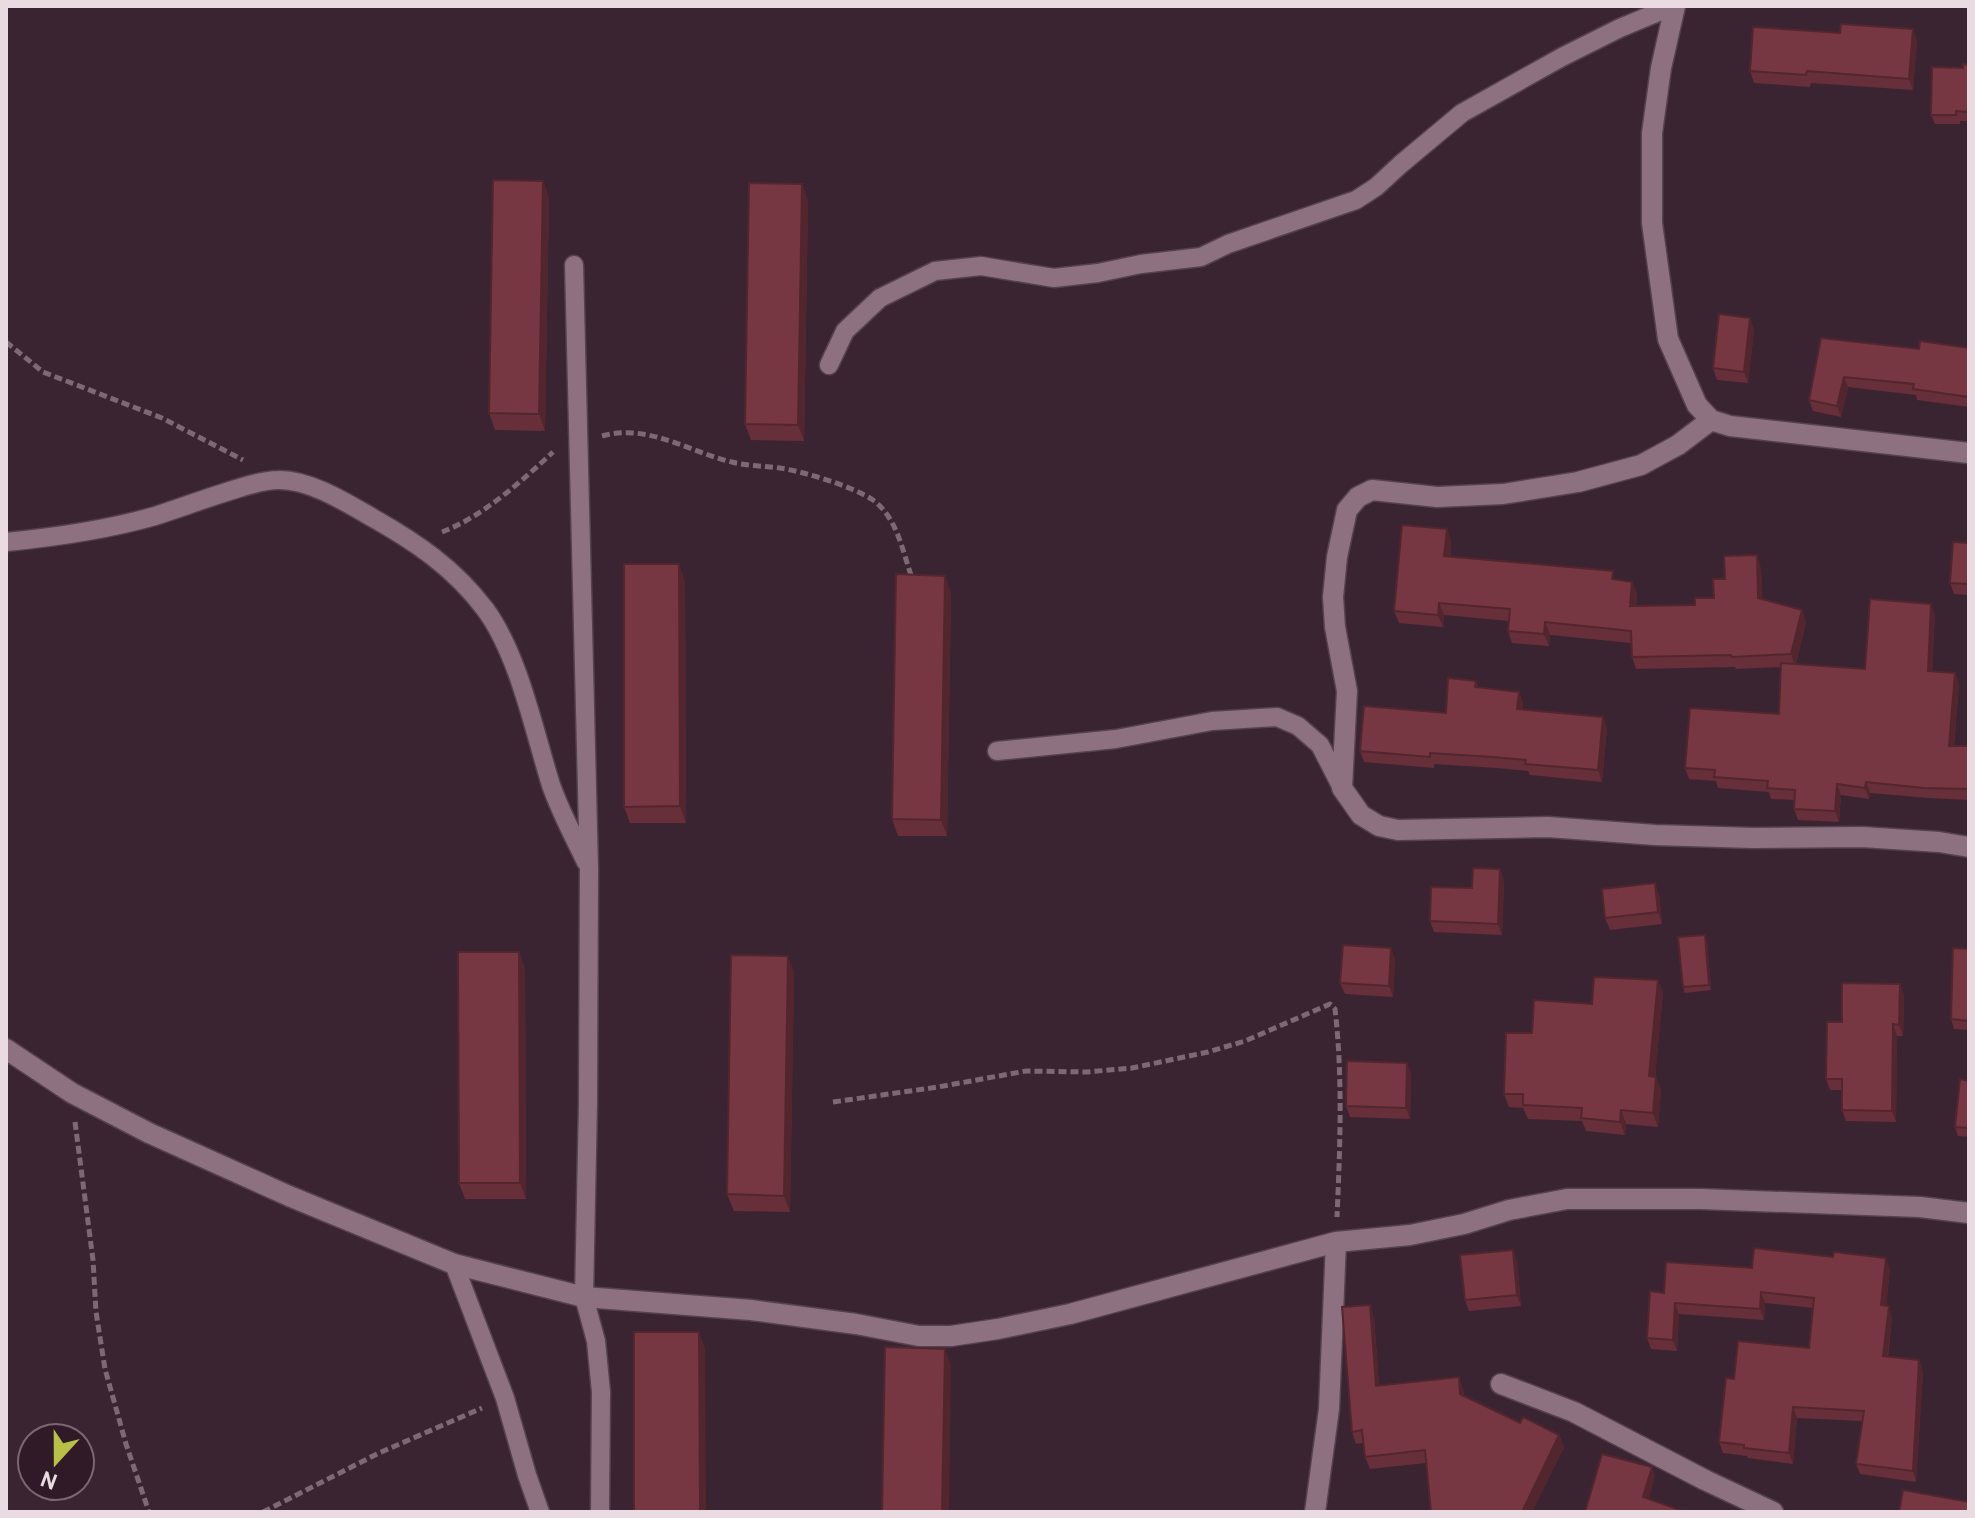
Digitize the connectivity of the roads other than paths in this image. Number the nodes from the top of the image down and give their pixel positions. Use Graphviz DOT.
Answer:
graph roads {
  1 [pos="1674,6"];
  2 [pos="574,265"];
  3 [pos="829,365"];
  4 [pos="1711,420"];
  5 [pos="1969,453"];
  6 [pos="6,542"];
  7 [pos="997,751"];
  8 [pos="1342,788"];
  9 [pos="1969,847"];
  10 [pos="589,869"];
  11 [pos="6,1049"];
  12 [pos="1969,1213"];
  13 [pos="1336,1242"];
  14 [pos="454,1264"];
  15 [pos="584,1297"];
  16 [pos="1501,1384"];
  17 [pos="540,1512"];
  18 [pos="600,1512"];
  19 [pos="1315,1512"];
  20 [pos="1773,1512"];
  1 -- 3 [label="lane"];
  1 -- 4 [label="street"];
  2 -- 10 [label="lane"];
  4 -- 5 [label="street"];
  4 -- 8 [label="street"];
  6 -- 10 [label="lane"];
  7 -- 8 [label="lane"];
  8 -- 9 [label="street"];
  10 -- 15 [label="lane"];
  11 -- 14 [label="street"];
  12 -- 13 [label="street"];
  13 -- 15 [label="street"];
  13 -- 19 [label="street"];
  14 -- 15 [label="street"];
  14 -- 17 [label="lane"];
  15 -- 18 [label="lane"];
  16 -- 20 [label="street"];
}
